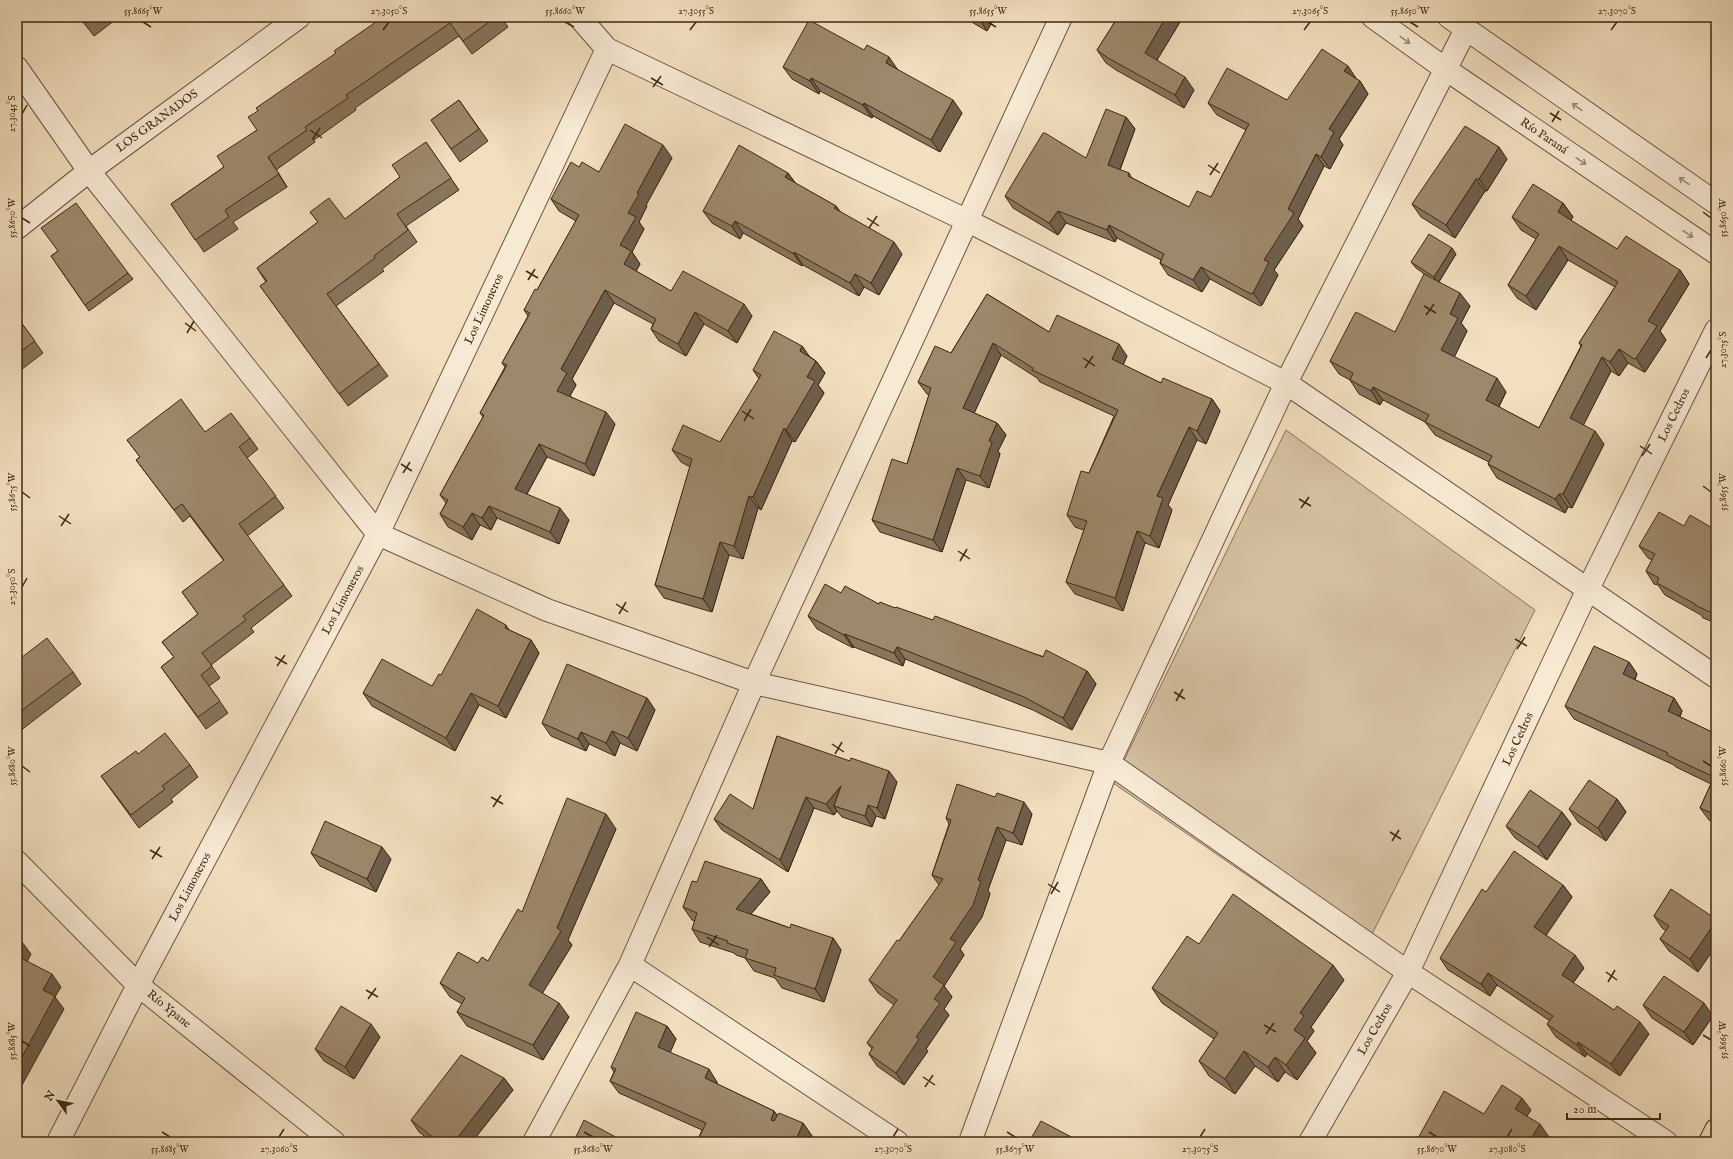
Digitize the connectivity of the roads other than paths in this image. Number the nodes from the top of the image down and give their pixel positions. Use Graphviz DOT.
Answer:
graph roads {
  1 [pos="299,17"];
  2 [pos="579,17"];
  3 [pos="1061,17"];
  4 [pos="1373,17"];
  5 [pos="1457,23"];
  6 [pos="607,49"];
  7 [pos="17,68"];
  8 [pos="1444,68"];
  9 [pos="89,171"];
  10 [pos="1716,203"];
  11 [pos="968,221"];
  12 [pos="17,228"];
  13 [pos="1716,253"];
  14 [pos="1716,330"];
  15 [pos="1286,383"];
  16 [pos="378,534"];
  17 [pos="1588,589"];
  18 [pos="1716,677"];
  19 [pos="754,683"];
  20 [pos="1109,763"];
  21 [pos="17,862"];
  22 [pos="630,965"];
  23 [pos="1408,972"];
  24 [pos="138,984"];
  25 [pos="1716,1130"];
  26 [pos="58,1142"];
  27 [pos="334,1142"];
  28 [pos="534,1142"];
  29 [pos="897,1142"];
  30 [pos="970,1142"];
  31 [pos="1310,1142"];
  32 [pos="1666,1142"];
  33 [pos="1710,1142"];
  1 -- 9 [label="street, LOS GRANADOS"];
  2 -- 6 [label="street"];
  3 -- 11 [label="street"];
  4 -- 8 [label="street, Río Paraná, one-way"];
  5 -- 8 [label="street"];
  10 -- 5 [label="street, one-way"];
  6 -- 11 [label="street"];
  6 -- 16 [label="street, Los Limoneros"];
  7 -- 9 [label="street"];
  8 -- 13 [label="street, Río Paraná, one-way"];
  8 -- 15 [label="street"];
  9 -- 12 [label="street, LOS GRANADOS"];
  9 -- 16 [label="street"];
  11 -- 15 [label="street"];
  11 -- 19 [label="street"];
  14 -- 17 [label="street, Los Cedros"];
  15 -- 17 [label="street"];
  15 -- 20 [label="street"];
  16 -- 19 [label="street"];
  16 -- 24 [label="street, Los Limoneros"];
  17 -- 18 [label="street"];
  17 -- 23 [label="street, Los Cedros"];
  19 -- 20 [label="street"];
  19 -- 22 [label="street"];
  20 -- 23 [label="street"];
  20 -- 30 [label="street"];
  21 -- 24 [label="street, Río Ypane"];
  22 -- 28 [label="street"];
  22 -- 29 [label="street"];
  23 -- 31 [label="street, Los Cedros"];
  23 -- 32 [label="street"];
  24 -- 26 [label="street, Los Limoneros"];
  24 -- 27 [label="street, Río Ypane"];
  25 -- 33 [label="main road"];
}
